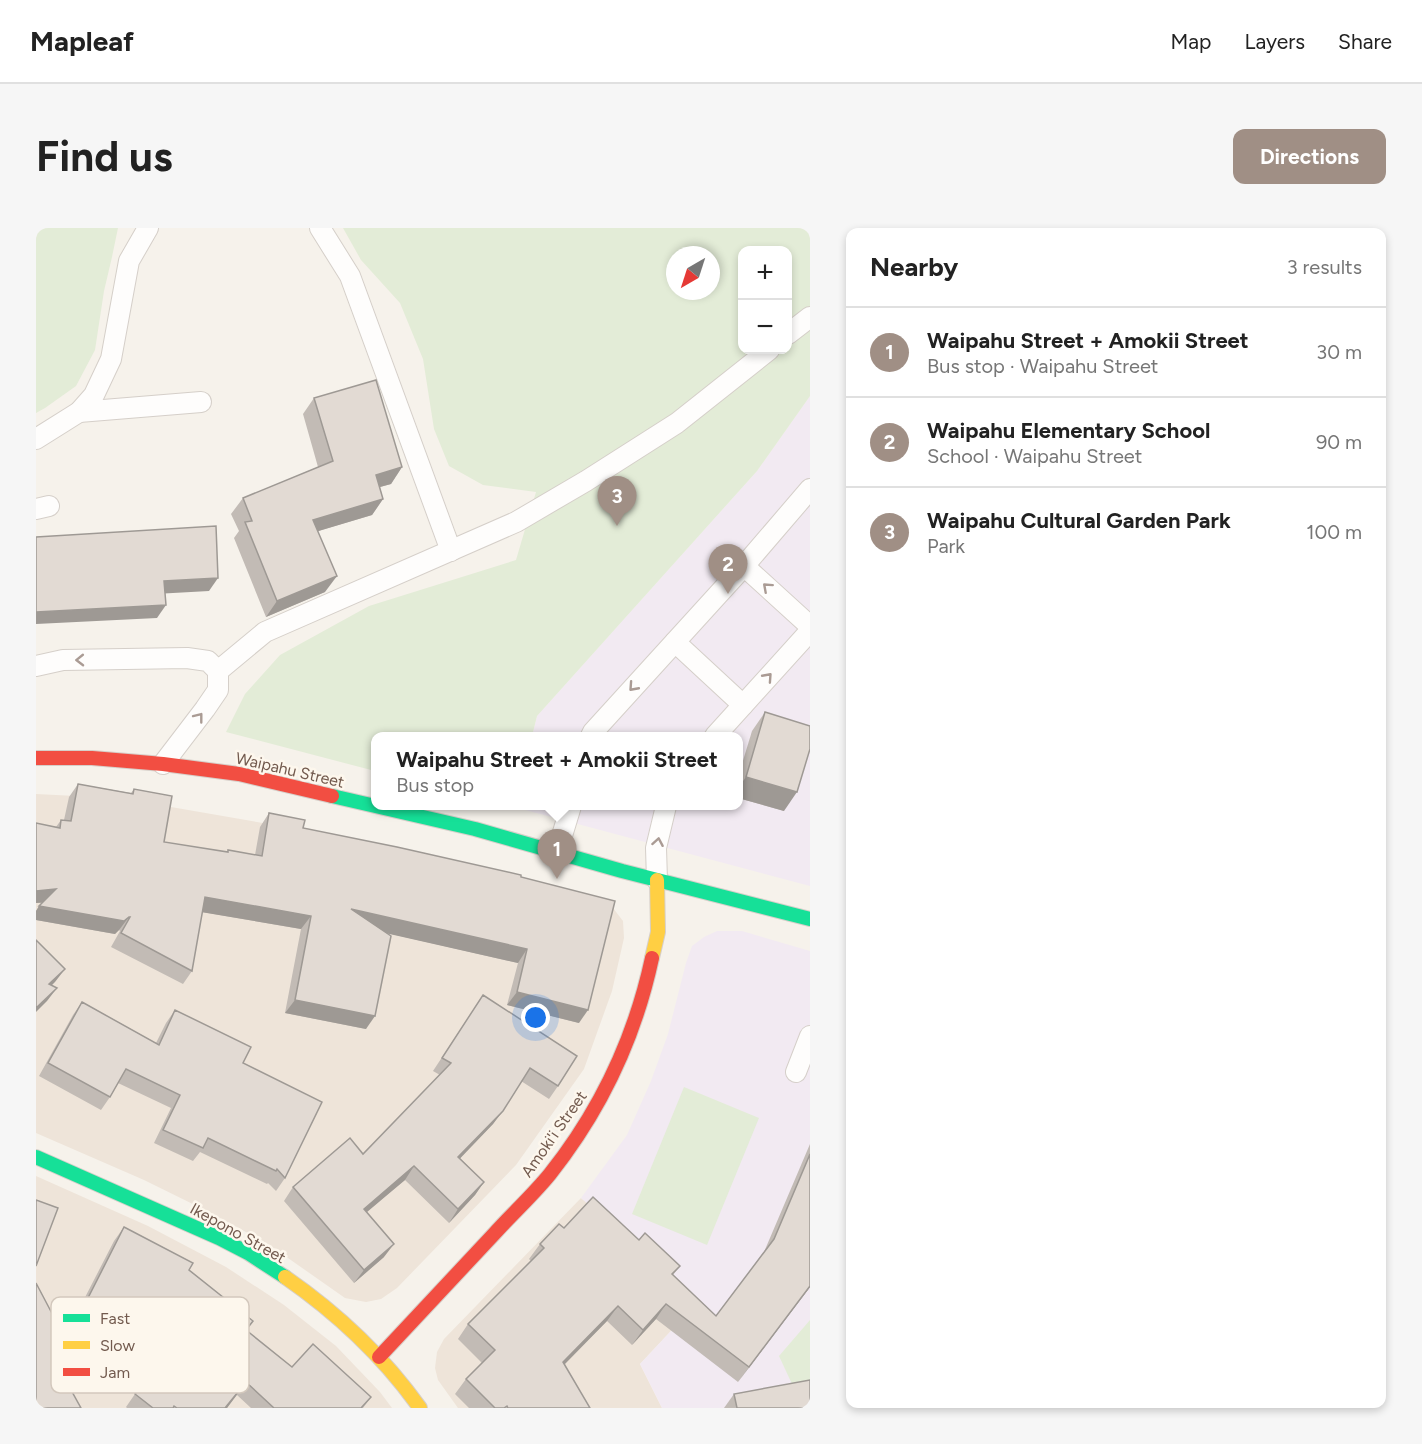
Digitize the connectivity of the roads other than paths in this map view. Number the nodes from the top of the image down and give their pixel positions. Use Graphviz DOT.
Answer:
graph roads {
  1 [pos="148,228"];
  2 [pos="320,228"];
  3 [pos="810,317"];
  4 [pos="792,331"];
  5 [pos="764,354"];
  6 [pos="201,402"];
  7 [pos="79,412"];
  8 [pos="36,439"];
  9 [pos="810,489"];
  10 [pos="451,551"];
  11 [pos="744,566"];
  12 [pos="810,626"];
  13 [pos="810,631"];
  14 [pos="675,642"];
  15 [pos="36,666"];
  16 [pos="218,671"];
  17 [pos="743,705"];
  18 [pos="593,732"];
  19 [pos="719,732"];
  20 [pos="36,758"];
  21 [pos="163,764"];
  22 [pos="371,804"];
  23 [pos="397,810"];
  24 [pos="570,810"];
  25 [pos="665,810"];
  26 [pos="557,852"];
  27 [pos="657,880"];
  28 [pos="810,919"];
  29 [pos="810,1036"];
  30 [pos="796,1072"];
  31 [pos="36,1156"];
  32 [pos="379,1357"];
  33 [pos="420,1408"];
  1 -- 7 [label="lane"];
  2 -- 10 [label="lane"];
  3 -- 4 [label="lane"];
  5 -- 10 [label="lane"];
  6 -- 7 [label="lane"];
  7 -- 8 [label="lane"];
  9 -- 11 [label="lane"];
  10 -- 16 [label="lane"];
  12 -- 11 [label="lane, one-way"];
  11 -- 14 [label="lane"];
  17 -- 13 [label="lane, one-way"];
  14 -- 17 [label="lane"];
  14 -- 18 [label="lane, one-way"];
  16 -- 15 [label="lane, one-way"];
  21 -- 16 [label="lane, one-way"];
  17 -- 19 [label="lane"];
  20 -- 21 [label="street, Waipahu Street"];
  21 -- 22 [label="street, Waipahu Street"];
  23 -- 26 [label="street, Waipahu Street"];
  24 -- 26 [label="lane"];
  27 -- 25 [label="lane, one-way"];
  26 -- 27 [label="street, Waipahu Street"];
  27 -- 28 [label="street, Waipahu Street"];
  27 -- 32 [label="street, Amoki'i Street"];
  29 -- 30 [label="lane"];
  31 -- 32 [label="street, Ikepono Street"];
  32 -- 33 [label="street, Ikepono Street"];
}
